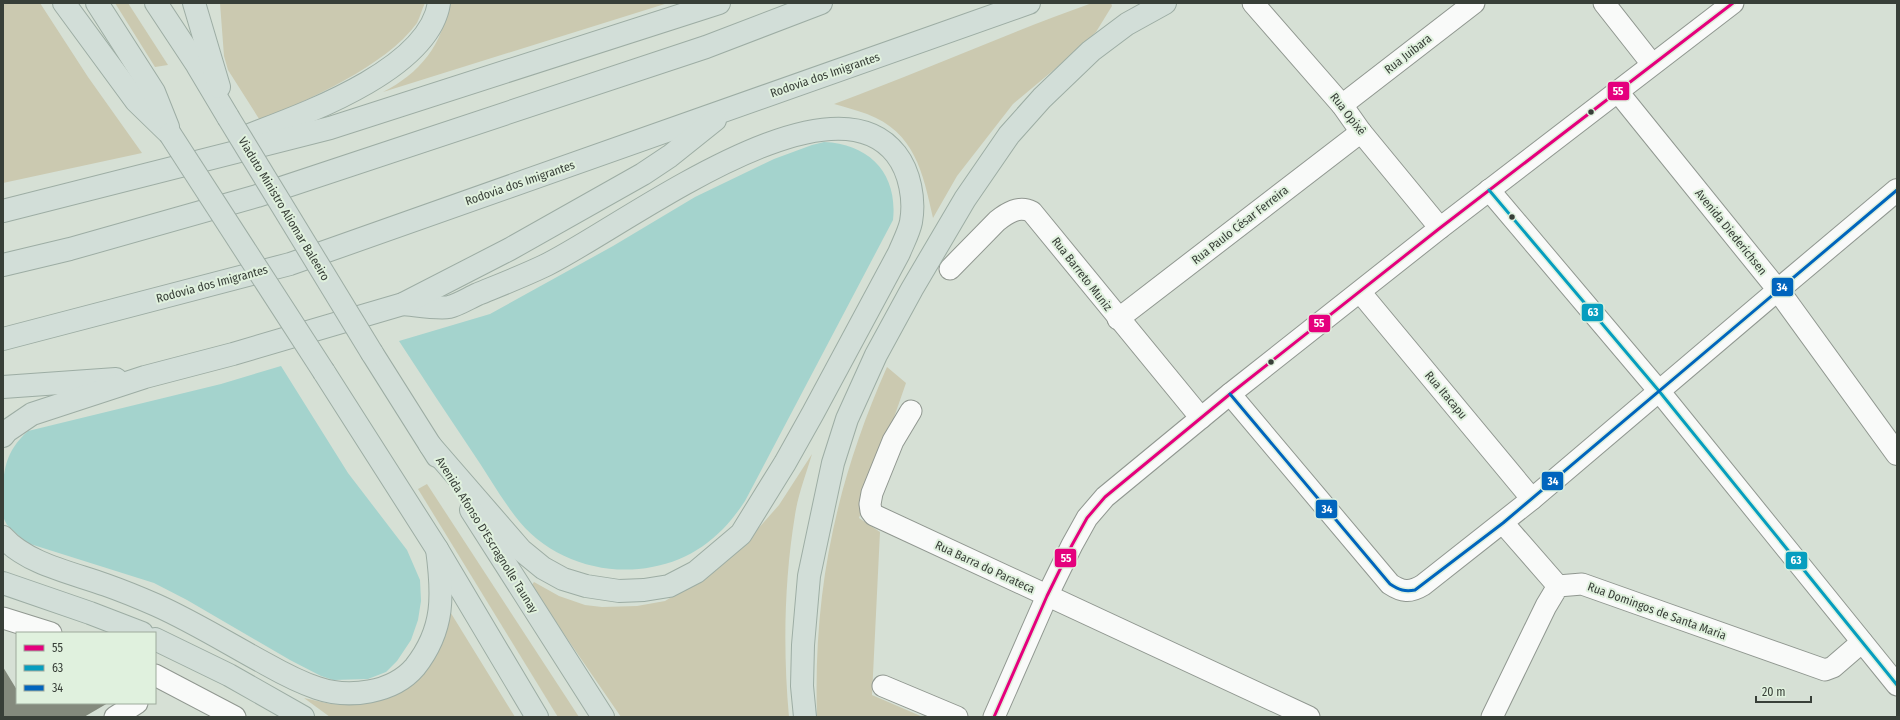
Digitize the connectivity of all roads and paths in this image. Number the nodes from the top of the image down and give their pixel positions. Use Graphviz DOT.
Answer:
graph roads {
  1 [pos="64,3"];
  2 [pos="98,3"];
  3 [pos="156,3"];
  4 [pos="194,3"];
  5 [pos="206,3"];
  6 [pos="439,3"];
  7 [pos="719,3"];
  8 [pos="822,3"];
  9 [pos="1030,3"];
  10 [pos="1165,3"];
  11 [pos="1253,3"];
  12 [pos="1474,3"];
  13 [pos="1604,3"];
  14 [pos="1733,3"];
  15 [pos="1652,64"];
  16 [pos="207,65"];
  17 [pos="1618,92"];
  18 [pos="145,96"];
  19 [pos="1342,105"];
  20 [pos="729,109"];
  21 [pos="1361,132"];
  22 [pos="221,156"];
  23 [pos="1489,190"];
  24 [pos="1897,190"];
  25 [pos="3,201"];
  26 [pos="46,201"];
  27 [pos="3,211"];
  28 [pos="1440,228"];
  29 [pos="3,265"];
  30 [pos="950,269"];
  31 [pos="1778,290"];
  32 [pos="1360,292"];
  33 [pos="403,304"];
  34 [pos="1118,319"];
  35 [pos="3,339"];
  36 [pos="372,353"];
  37 [pos="145,377"];
  38 [pos="3,387"];
  39 [pos="1659,391"];
  40 [pos="1230,394"];
  41 [pos="911,411"];
  42 [pos="1201,418"];
  43 [pos="3,436"];
  44 [pos="430,445"];
  45 [pos="1896,449"];
  46 [pos="1532,499"];
  47 [pos="1503,523"];
  48 [pos="3,537"];
  49 [pos="437,549"];
  50 [pos="3,583"];
  51 [pos="1558,586"];
  52 [pos="1047,596"];
  53 [pos="3,618"];
  54 [pos="47,632"];
  55 [pos="139,632"];
  56 [pos="156,639"];
  57 [pos="1862,642"];
  58 [pos="160,683"];
  59 [pos="1897,685"];
  60 [pos="883,686"];
  61 [pos="135,704"];
  62 [pos="115,717"];
  63 [pos="235,717"];
  64 [pos="303,717"];
  65 [pos="537,717"];
  66 [pos="603,717"];
  67 [pos="805,717"];
  68 [pos="957,717"];
  69 [pos="994,717"];
  70 [pos="1309,717"];
  71 [pos="1492,717"];
  1 -- 18 [label="highway"];
  2 -- 18 [label="highway"];
  3 -- 16 [label="highway"];
  4 -- 16 [label="highway"];
  5 -- 16 [label="highway"];
  6 -- 22 [label="highway"];
  7 -- 22 [label="highway"];
  8 -- 29 [label="highway"];
  9 -- 20 [label="highway, Rodovia dos Imigrantes"];
  10 -- 67 [label="highway"];
  11 -- 19 [label="street, Rua Opixê"];
  12 -- 19 [label="street, Rua Juibara"];
  13 -- 15 [label="street"];
  14 -- 15 [label="street"];
  15 -- 17 [label="street"];
  16 -- 36 [label="highway, Viaduto Ministro Aliomar Baleeiro, bridge"];
  17 -- 23 [label="street"];
  17 -- 31 [label="street, Avenida Diederichsen"];
  18 -- 49 [label="highway, bridge"];
  19 -- 21 [label="street, Rua Opixê"];
  20 -- 33 [label="highway"];
  20 -- 35 [label="highway, Rodovia dos Imigrantes"];
  21 -- 28 [label="street, Rua Opixê"];
  21 -- 34 [label="street, Rua Paulo César Ferreira"];
  22 -- 26 [label="highway"];
  23 -- 28 [label="street"];
  23 -- 39 [label="street"];
  24 -- 31 [label="street"];
  25 -- 26 [label="highway"];
  26 -- 27 [label="highway"];
  28 -- 32 [label="street"];
  30 -- 34 [label="street, Rua Barreto Muniz"];
  31 -- 39 [label="street"];
  31 -- 45 [label="street, Avenida Diederichsen"];
  32 -- 40 [label="street"];
  32 -- 46 [label="street, Rua Itacapu"];
  33 -- 37 [label="highway"];
  33 -- 44 [label="highway"];
  34 -- 42 [label="street, Rua Barreto Muniz"];
  36 -- 44 [label="highway, Avenida Afonso D'Escragnolle Taunay"];
  37 -- 38 [label="highway"];
  37 -- 43 [label="highway"];
  39 -- 46 [label="street"];
  39 -- 57 [label="street"];
  40 -- 42 [label="street"];
  40 -- 47 [label="street"];
  41 -- 52 [label="street, Rua Barra do Parateca"];
  42 -- 52 [label="street"];
  44 -- 66 [label="highway, Avenida Afonso D'Escragnolle Taunay"];
  46 -- 47 [label="street"];
  47 -- 51 [label="street"];
  48 -- 49 [label="highway"];
  49 -- 65 [label="highway"];
  50 -- 55 [label="highway"];
  51 -- 57 [label="street, Rua Domingos de Santa Maria"];
  51 -- 71 [label="street"];
  52 -- 69 [label="street"];
  52 -- 70 [label="street, Rua Barra do Parateca"];
  53 -- 54 [label="street"];
  56 -- 64 [label="highway"];
  57 -- 59 [label="street"];
  58 -- 63 [label="street"];
  60 -- 68 [label="street"];
  61 -- 62 [label="street"];
}
